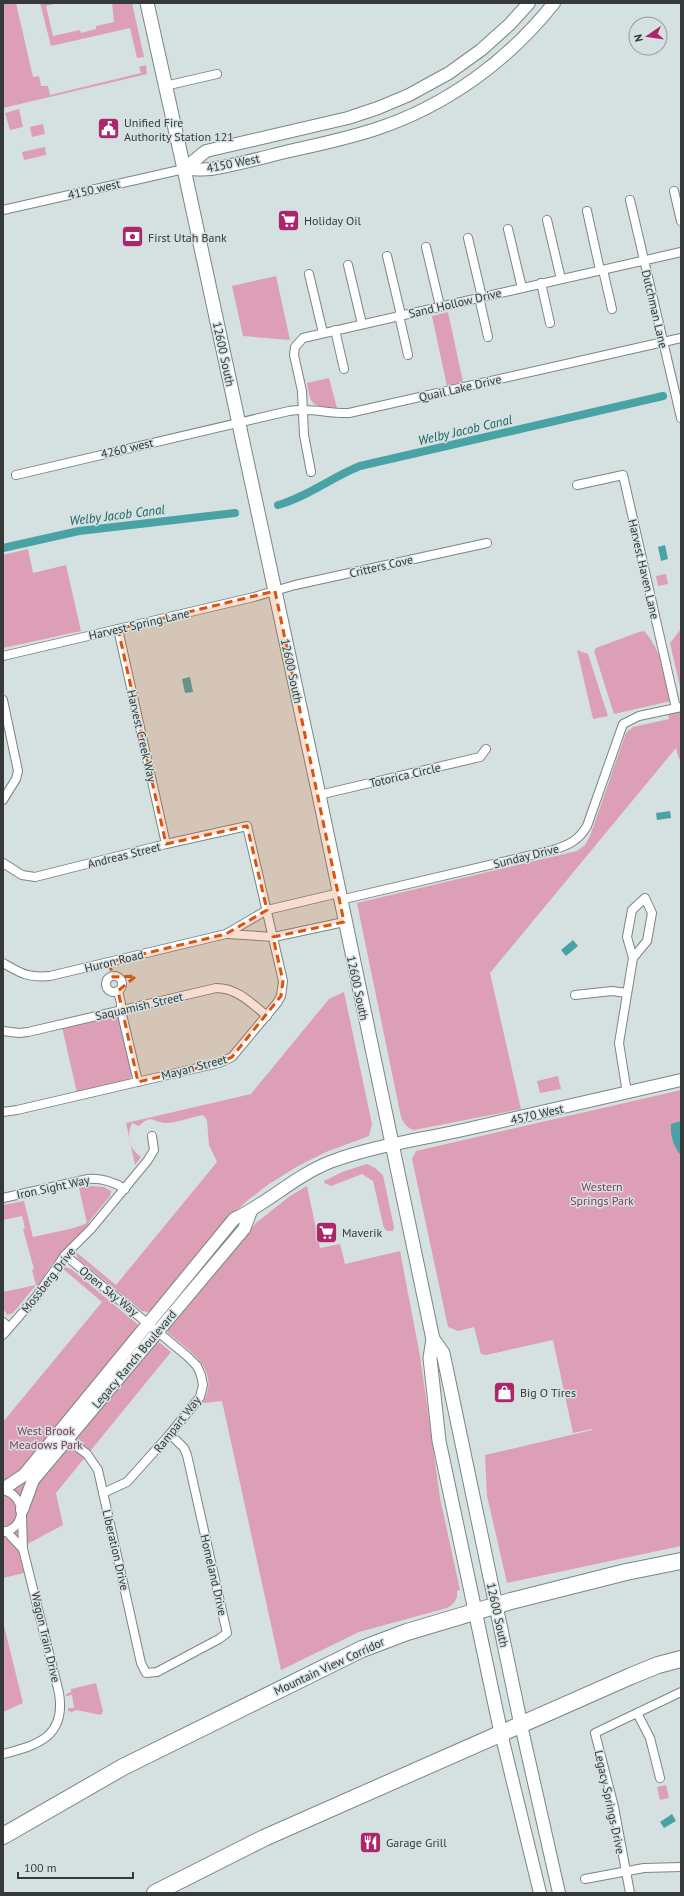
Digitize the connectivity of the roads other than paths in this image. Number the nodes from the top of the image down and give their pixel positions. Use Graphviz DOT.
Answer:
graph roads {
  1 [pos="147,3"];
  2 [pos="529,3"];
  3 [pos="554,3"];
  4 [pos="218,74"];
  5 [pos="165,86"];
  6 [pos="184,168"];
  7 [pos="674,191"];
  8 [pos="630,200"];
  9 [pos="3,210"];
  10 [pos="586,211"];
  11 [pos="548,220"];
  12 [pos="681,221"];
  13 [pos="508,229"];
  14 [pos="468,238"];
  15 [pos="426,247"];
  16 [pos="681,252"];
  17 [pos="388,256"];
  18 [pos="644,260"];
  19 [pos="348,265"];
  20 [pos="602,270"];
  21 [pos="309,274"];
  22 [pos="561,279"];
  23 [pos="541,284"];
  24 [pos="522,288"];
  25 [pos="480,297"];
  26 [pos="440,306"];
  27 [pos="612,309"];
  28 [pos="400,315"];
  29 [pos="550,323"];
  30 [pos="362,324"];
  31 [pos="336,330"];
  32 [pos="322,333"];
  33 [pos="488,337"];
  34 [pos="681,338"];
  35 [pos="663,342"];
  36 [pos="408,355"];
  37 [pos="344,369"];
  38 [pos="304,409"];
  39 [pos="681,418"];
  40 [pos="238,422"];
  41 [pos="311,472"];
  42 [pos="16,475"];
  43 [pos="578,485"];
  44 [pos="487,543"];
  45 [pos="275,591"];
  46 [pos="118,629"];
  47 [pos="3,656"];
  48 [pos="3,700"];
  49 [pos="679,707"];
  50 [pos="7,737"];
  51 [pos="486,749"];
  52 [pos="319,795"];
  53 [pos="3,800"];
  54 [pos="247,826"];
  55 [pos="166,844"];
  56 [pos="3,863"];
  57 [pos="339,897"];
  58 [pos="267,910"];
  59 [pos="344,922"];
  60 [pos="226,934"];
  61 [pos="274,937"];
  62 [pos="633,958"];
  63 [pos="109,962"];
  64 [pos="3,963"];
  65 [pos="113,977"];
  66 [pos="116,992"];
  67 [pos="627,993"];
  68 [pos="575,995"];
  69 [pos="121,1010"];
  70 [pos="267,1016"];
  71 [pos="3,1031"];
  72 [pos="681,1080"];
  73 [pos="138,1082"];
  74 [pos="627,1094"];
  75 [pos="3,1112"];
  76 [pos="152,1136"];
  77 [pos="392,1146"];
  78 [pos="125,1189"];
  79 [pos="3,1198"];
  80 [pos="65,1255"];
  81 [pos="6,1324"];
  82 [pos="153,1327"];
  83 [pos="3,1335"];
  84 [pos="433,1339"];
  85 [pos="170,1434"];
  86 [pos="67,1439"];
  87 [pos="3,1490"];
  88 [pos="103,1493"];
  89 [pos="22,1512"];
  90 [pos="5,1531"];
  91 [pos="23,1549"];
  92 [pos="681,1561"];
  93 [pos="496,1605"];
  94 [pos="475,1611"];
  95 [pos="681,1659"];
  96 [pos="146,1673"];
  97 [pos="681,1692"];
  98 [pos="637,1713"];
  99 [pos="521,1725"];
  100 [pos="501,1733"];
  101 [pos="3,1754"];
  102 [pos="660,1778"];
  103 [pos="3,1836"];
  104 [pos="681,1867"];
  105 [pos="625,1871"];
  106 [pos="585,1879"];
  107 [pos="155,1893"];
  108 [pos="540,1893"];
  109 [pos="559,1893"];
  110 [pos="630,1893"];
  1 -- 5 [label="main road, 12600 South"];
  2 -- 6 [label="street, 4150 West"];
  3 -- 6 [label="street, 4150 West"];
  4 -- 5 [label="street"];
  5 -- 6 [label="main road, 12600 South"];
  6 -- 9 [label="street, 4150 west"];
  6 -- 40 [label="main road, 12600 South"];
  7 -- 12 [label="street"];
  8 -- 18 [label="street, Dutchman Lane"];
  10 -- 20 [label="street"];
  11 -- 22 [label="street"];
  13 -- 24 [label="street"];
  14 -- 25 [label="street"];
  15 -- 26 [label="street"];
  16 -- 18 [label="street, Sand Hollow Drive"];
  17 -- 28 [label="street"];
  18 -- 20 [label="street, Sand Hollow Drive"];
  18 -- 35 [label="street, Dutchman Lane"];
  19 -- 30 [label="street"];
  20 -- 22 [label="street, Sand Hollow Drive"];
  20 -- 27 [label="street"];
  21 -- 32 [label="street"];
  22 -- 23 [label="street, Sand Hollow Drive"];
  23 -- 24 [label="street, Sand Hollow Drive"];
  23 -- 29 [label="street"];
  24 -- 25 [label="street, Sand Hollow Drive"];
  25 -- 26 [label="street, Sand Hollow Drive"];
  25 -- 33 [label="street"];
  26 -- 28 [label="street, Sand Hollow Drive"];
  28 -- 30 [label="street, Sand Hollow Drive"];
  28 -- 36 [label="street"];
  30 -- 31 [label="street, Sand Hollow Drive"];
  31 -- 32 [label="street, Sand Hollow Drive"];
  31 -- 37 [label="street"];
  32 -- 38 [label="street, Sand Hollow Drive"];
  34 -- 35 [label="street, Quail Lake Drive"];
  35 -- 38 [label="street, Quail Lake Drive"];
  35 -- 39 [label="street, Dutchman Lane"];
  38 -- 40 [label="street, Quail Lake Drive"];
  38 -- 41 [label="street, Sand Hollow Drive"];
  40 -- 42 [label="street, 4260 west"];
  40 -- 45 [label="main road, 12600 South"];
  43 -- 49 [label="street, Harvest Haven Lane"];
  44 -- 45 [label="street, Critters Cove"];
  45 -- 46 [label="street, Harvest Spring Lane"];
  45 -- 52 [label="main road, 12600 South"];
  46 -- 47 [label="street, Harvest Spring Lane"];
  46 -- 55 [label="street, Harvest Creek Way"];
  48 -- 50 [label="street"];
  49 -- 57 [label="street, Sunday Drive"];
  50 -- 53 [label="street"];
  51 -- 52 [label="street, Totorica Circle"];
  52 -- 57 [label="main road, 12600 South"];
  54 -- 55 [label="street, Andreas Street"];
  54 -- 58 [label="street, Mayan Street"];
  55 -- 56 [label="street, Andreas Street"];
  57 -- 58 [label="street, Huron Road"];
  57 -- 59 [label="main road, 12600 South"];
  58 -- 60 [label="street, Huron Road"];
  58 -- 61 [label="street, Mayan Street"];
  59 -- 61 [label="street, Huron Road"];
  59 -- 77 [label="main road, 12600 South"];
  60 -- 61 [label="street, Huron Road"];
  60 -- 63 [label="street, Huron Road"];
  61 -- 70 [label="street, Mayan Street"];
  62 -- 62 [label="street"];
  62 -- 67 [label="street"];
  63 -- 64 [label="street, Huron Road"];
  63 -- 65 [label="street"];
  65 -- 66 [label="street"];
  65 -- 66 [label="street"];
  66 -- 69 [label="street"];
  67 -- 68 [label="street"];
  67 -- 74 [label="street"];
  69 -- 70 [label="street, Saquamish Street"];
  69 -- 71 [label="street, Saquamish Street"];
  69 -- 73 [label="street"];
  70 -- 73 [label="street, Mayan Street"];
  72 -- 74 [label="street, 4570 West"];
  73 -- 75 [label="street, Mayan Street"];
  74 -- 77 [label="street, 4570 West"];
  76 -- 78 [label="street, Mossberg Drive"];
  77 -- 82 [label="street, Legacy Ranch Boulevard"];
  77 -- 84 [label="main road, 12600 South"];
  78 -- 79 [label="street, Iron Sight Way"];
  78 -- 80 [label="street, Mossberg Drive"];
  80 -- 81 [label="street, Mossberg Drive"];
  80 -- 82 [label="street, Open Sky Way"];
  81 -- 83 [label="street, Mossberg Drive"];
  82 -- 85 [label="street, Rampart Way"];
  82 -- 86 [label="street, Legacy Ranch Boulevard"];
  82 -- 87 [label="street, Legacy Ranch Boulevard"];
  84 -- 93 [label="main road, 12600 South"];
  84 -- 94 [label="main road, 12600 South"];
  85 -- 88 [label="street, Rampart Way"];
  85 -- 96 [label="street, Homeland Drive"];
  86 -- 88 [label="street, Liberation Drive"];
  86 -- 89 [label="street, Legacy Ranch Boulevard"];
  87 -- 89 [label="street"];
  88 -- 96 [label="street, Liberation Drive"];
  89 -- 90 [label="street"];
  89 -- 91 [label="street, Wagon Train Drive"];
  90 -- 91 [label="street, Wagon Train Drive"];
  91 -- 101 [label="street, Wagon Train Drive"];
  92 -- 93 [label="highway, Mountain View Corridor"];
  93 -- 94 [label="highway, Mountain View Corridor"];
  93 -- 99 [label="main road, 12600 South"];
  94 -- 100 [label="main road, 12600 South"];
  94 -- 103 [label="highway, Mountain View Corridor"];
  95 -- 99 [label="highway"];
  97 -- 98 [label="street"];
  98 -- 102 [label="street"];
  98 -- 105 [label="street, Legacy Springs Drive"];
  99 -- 100 [label="highway"];
  99 -- 109 [label="street, 12600 South"];
  100 -- 107 [label="highway"];
  100 -- 108 [label="street, 12600 South"];
  104 -- 105 [label="street, Legacy Springs Drive"];
  105 -- 106 [label="street, Legacy Springs Drive"];
  105 -- 110 [label="street, Legacy Springs Drive"];
}
